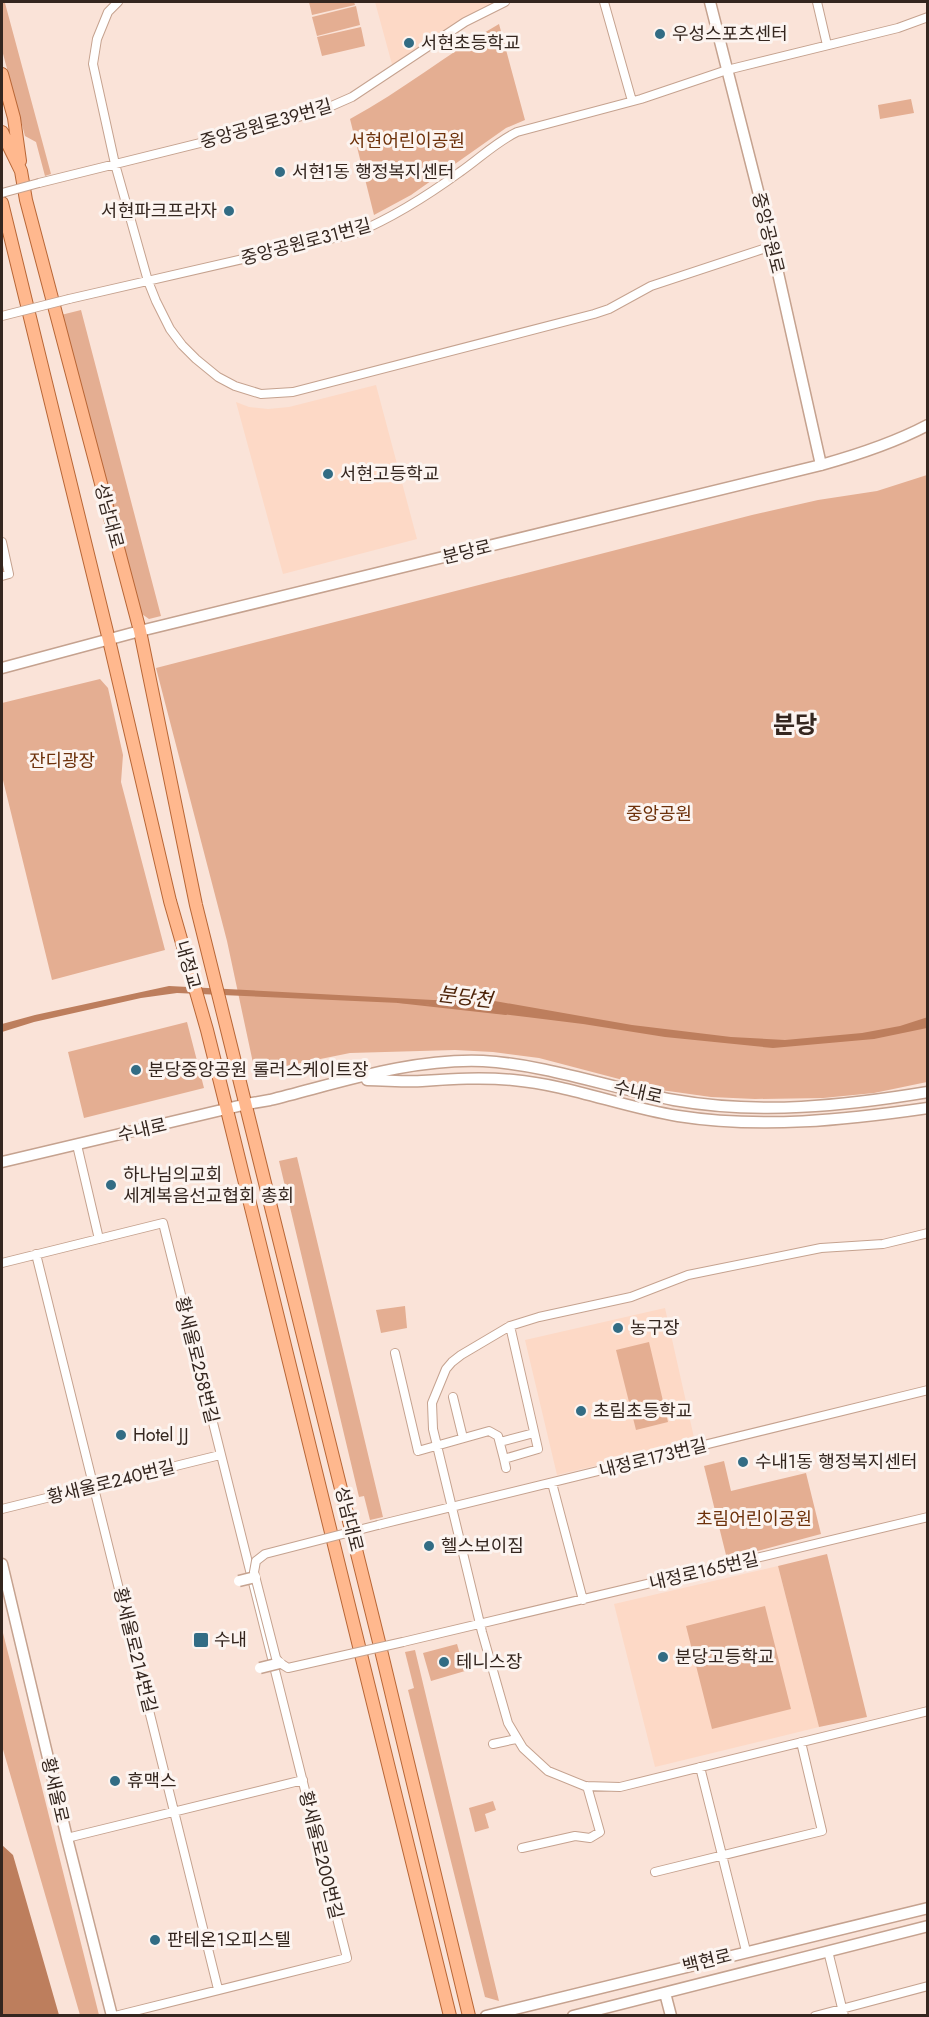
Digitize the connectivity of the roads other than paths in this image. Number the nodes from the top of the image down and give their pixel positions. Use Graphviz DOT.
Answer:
graph roads {
  1 [pos="118,2"];
  2 [pos="505,2"];
  3 [pos="604,2"];
  4 [pos="710,2"];
  5 [pos="817,2"];
  6 [pos="927,17"];
  7 [pos="827,45"];
  8 [pos="727,70"];
  9 [pos="2,74"];
  10 [pos="632,101"];
  11 [pos="2,132"];
  12 [pos="115,164"];
  13 [pos="21,171"];
  14 [pos="2,193"];
  15 [pos="2,203"];
  16 [pos="772,246"];
  17 [pos="148,281"];
  18 [pos="2,316"];
  19 [pos="927,424"];
  20 [pos="821,465"];
  21 [pos="2,542"];
  22 [pos="2,576"];
  23 [pos="140,631"];
  24 [pos="109,640"];
  25 [pos="2,668"];
  26 [pos="170,901"];
  27 [pos="207,1030"];
  28 [pos="352,1080"];
  29 [pos="927,1092"];
  30 [pos="247,1104"];
  31 [pos="927,1108"];
  32 [pos="227,1110"];
  33 [pos="77,1144"];
  34 [pos="2,1162"];
  35 [pos="927,1233"];
  36 [pos="99,1239"];
  37 [pos="36,1254"];
  38 [pos="2,1263"];
  39 [pos="510,1326"];
  40 [pos="395,1353"];
  41 [pos="927,1390"];
  42 [pos="453,1396"];
  43 [pos="534,1433"];
  44 [pos="463,1438"];
  45 [pos="500,1442"];
  46 [pos="436,1446"];
  47 [pos="220,1455"];
  48 [pos="504,1459"];
  49 [pos="506,1468"];
  50 [pos="552,1483"];
  51 [pos="94,1486"];
  52 [pos="451,1507"];
  53 [pos="2,1509"];
  54 [pos="927,1517"];
  55 [pos="2,1564"];
  56 [pos="255,1577"];
  57 [pos="239,1581"];
  58 [pos="584,1600"];
  59 [pos="263,1624"];
  60 [pos="480,1625"];
  61 [pos="280,1663"];
  62 [pos="260,1668"];
  63 [pos="927,1711"];
  64 [pos="516,1738"];
  65 [pos="801,1742"];
  66 [pos="493,1744"];
  67 [pos="700,1767"];
  68 [pos="303,1780"];
  69 [pos="587,1786"];
  70 [pos="175,1813"];
  71 [pos="67,1838"];
  72 [pos="522,1848"];
  73 [pos="722,1855"];
  74 [pos="655,1872"];
  75 [pos="927,1908"];
  76 [pos="927,1926"];
  77 [pos="746,1951"];
  78 [pos="828,1951"];
  79 [pos="927,1986"];
  80 [pos="218,1989"];
  81 [pos="666,1993"];
  82 [pos="843,2012"];
  83 [pos="113,2016"];
  84 [pos="450,2016"];
  85 [pos="469,2016"];
  86 [pos="486,2016"];
  87 [pos="573,2016"];
  88 [pos="671,2016"];
  89 [pos="815,2016"];
  1 -- 12 [label="street"];
  2 -- 12 [label="street, 중앙공원로39번길"];
  3 -- 10 [label="street"];
  4 -- 8 [label="main road, 중앙공원로"];
  5 -- 7 [label="street"];
  6 -- 7 [label="street, 중앙공원로31번길"];
  7 -- 8 [label="street, 중앙공원로31번길"];
  8 -- 10 [label="street, 중앙공원로31번길"];
  8 -- 16 [label="main road, 중앙공원로"];
  9 -- 13 [label="main road"];
  10 -- 17 [label="street, 중앙공원로31번길"];
  11 -- 13 [label="main road, 성남대로"];
  12 -- 14 [label="street, 중앙공원로39번길, bridge"];
  12 -- 17 [label="street"];
  13 -- 23 [label="main road, 성남대로"];
  15 -- 24 [label="main road, 성남대로"];
  16 -- 17 [label="street"];
  16 -- 20 [label="main road, 중앙공원로"];
  17 -- 18 [label="street, 중앙공원로31번길, bridge"];
  19 -- 20 [label="main road, 분당로"];
  20 -- 23 [label="main road, 분당로"];
  21 -- 22 [label="street"];
  23 -- 24 [label="main road, 분당로"];
  23 -- 30 [label="main road, 성남대로"];
  24 -- 25 [label="main road, 분당로"];
  24 -- 26 [label="main road, 성남대로"];
  26 -- 27 [label="main road, 내정교"];
  27 -- 32 [label="main road, 성남대로"];
  28 -- 29 [label="main road, 수내로"];
  28 -- 30 [label="main road, 수내로"];
  28 -- 31 [label="main road, 수내로"];
  30 -- 32 [label="main road, 수내로"];
  30 -- 85 [label="main road, 성남대로"];
  32 -- 33 [label="main road, 수내로"];
  32 -- 84 [label="main road, 성남대로"];
  33 -- 34 [label="main road, 수내로"];
  33 -- 36 [label="street"];
  35 -- 39 [label="street"];
  36 -- 37 [label="street, 황새울로258번길"];
  36 -- 47 [label="street, 황새울로258번길"];
  37 -- 38 [label="street, 황새울로258번길"];
  37 -- 51 [label="street"];
  39 -- 43 [label="street"];
  39 -- 46 [label="street"];
  40 -- 46 [label="street"];
  41 -- 50 [label="street, 내정로173번길"];
  42 -- 44 [label="street"];
  43 -- 45 [label="street"];
  43 -- 48 [label="street"];
  44 -- 45 [label="street"];
  44 -- 46 [label="street"];
  45 -- 48 [label="street"];
  46 -- 52 [label="street"];
  47 -- 51 [label="street, 황새울로240번길"];
  47 -- 59 [label="street, 황새울로258번길"];
  48 -- 49 [label="street"];
  50 -- 52 [label="street, 내정로173번길"];
  50 -- 58 [label="street"];
  51 -- 53 [label="street, 황새울로240번길"];
  51 -- 70 [label="street, 황새울로214번길"];
  52 -- 56 [label="street, 내정로173번길, bridge"];
  52 -- 60 [label="street"];
  54 -- 58 [label="street, 내정로165번길"];
  55 -- 71 [label="main road, 황새울로"];
  56 -- 57 [label="main road, bridge"];
  56 -- 61 [label="street, bridge"];
  58 -- 60 [label="street, 내정로165번길"];
  59 -- 68 [label="street, 황새울로200번길"];
  60 -- 61 [label="street, 내정로165번길, bridge"];
  60 -- 64 [label="street"];
  61 -- 62 [label="main road, bridge"];
  63 -- 65 [label="street"];
  64 -- 66 [label="street"];
  64 -- 69 [label="street"];
  65 -- 67 [label="street"];
  65 -- 73 [label="street"];
  67 -- 69 [label="street"];
  67 -- 73 [label="street"];
  68 -- 70 [label="street"];
  68 -- 80 [label="street, 황새울로200번길"];
  69 -- 72 [label="street"];
  70 -- 71 [label="street"];
  70 -- 80 [label="street"];
  71 -- 83 [label="main road, 황새울로"];
  73 -- 74 [label="street"];
  73 -- 77 [label="street"];
  75 -- 77 [label="main road, 백현로"];
  76 -- 78 [label="main road, 백현로"];
  77 -- 86 [label="main road, 백현로"];
  78 -- 81 [label="main road, 백현로"];
  78 -- 82 [label="street"];
  79 -- 82 [label="street"];
  80 -- 83 [label="street, 황새울로200번길"];
  81 -- 87 [label="main road, 백현로"];
  81 -- 88 [label="main road"];
  82 -- 89 [label="street"];
}
